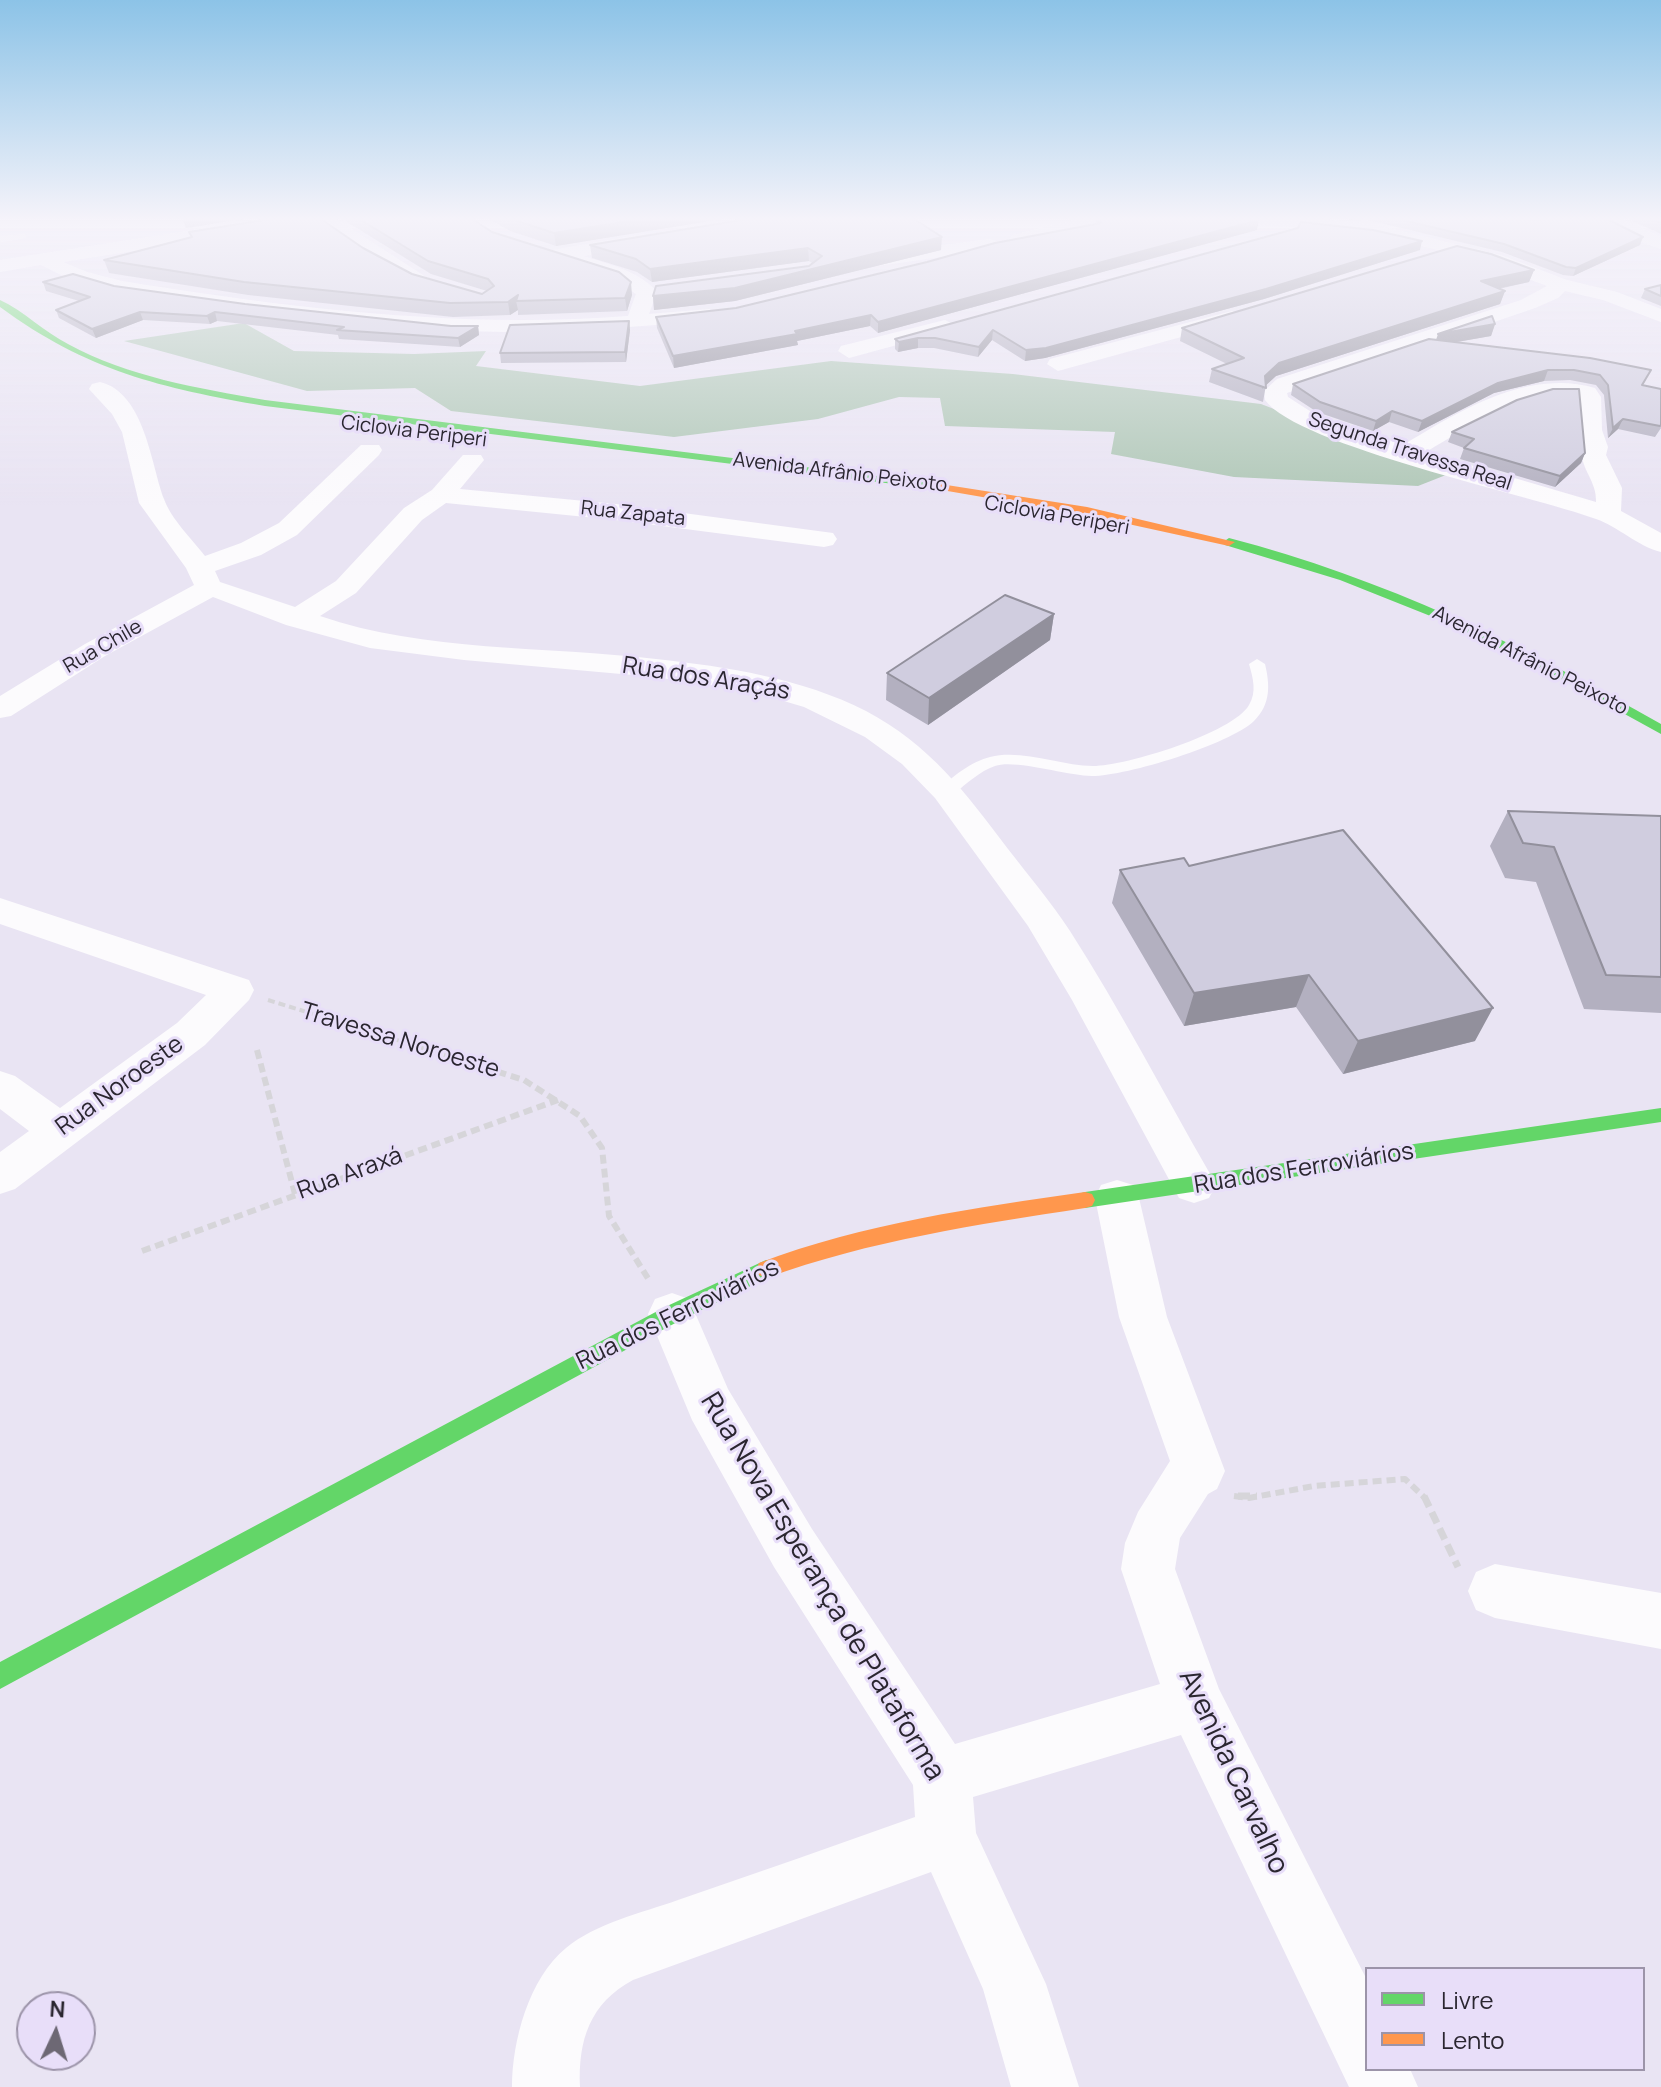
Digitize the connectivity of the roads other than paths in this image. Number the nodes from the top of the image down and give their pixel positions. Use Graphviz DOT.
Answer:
graph roads {
  1 [pos="14,314"];
  2 [pos="336,314"];
  3 [pos="370,314"];
  4 [pos="640,314"];
  5 [pos="697,314"];
  6 [pos="1243,314"];
  7 [pos="1496,314"];
  8 [pos="363,318"];
  9 [pos="637,320"];
  10 [pos="966,320"];
  11 [pos="849,351"];
  12 [pos="1058,364"];
  13 [pos="94,387"];
  14 [pos="140,400"];
  15 [pos="371,440"];
  16 [pos="469,452"];
  17 [pos="1404,455"];
  18 [pos="441,495"];
  19 [pos="948,507"];
  20 [pos="1608,514"];
  21 [pos="1037,522"];
  22 [pos="1122,538"];
  23 [pos="824,539"];
  24 [pos="1151,544"];
  25 [pos="1661,544"];
  26 [pos="204,578"];
  27 [pos="296,619"];
  28 [pos="1257,664"];
  29 [pos="0,709"];
  30 [pos="1661,730"];
  31 [pos="948,790"];
  32 [pos="0,911"];
  33 [pos="0,1087"];
  34 [pos="1661,1115"];
  35 [pos="58,1129"];
  36 [pos="0,1176"];
  37 [pos="1194,1185"];
  38 [pos="1117,1198"];
  39 [pos="672,1314"];
  40 [pos="1495,1591"];
  41 [pos="1661,1621"];
  42 [pos="0,1676"];
  43 [pos="1195,1702"];
  44 [pos="944,1806"];
  45 [pos="1365,2046"];
  46 [pos="546,2087"];
  47 [pos="1045,2087"];
  1 -- 30 [label="main road, Avenida Afrânio Peixoto"];
  2 -- 8 [label="street"];
  3 -- 8 [label="street"];
  4 -- 9 [label="street"];
  5 -- 9 [label="street"];
  6 -- 12 [label="street"];
  7 -- 17 [label="street, Segunda Travessa Real"];
  8 -- 9 [label="street"];
  10 -- 11 [label="street"];
  13 -- 14 [label="main road"];
  13 -- 26 [label="street"];
  15 -- 26 [label="street, Rua Chile"];
  16 -- 18 [label="street"];
  17 -- 20 [label="street, Segunda Travessa Real"];
  17 -- 20 [label="street"];
  18 -- 23 [label="street, Rua Zapata"];
  18 -- 27 [label="street"];
  19 -- 21 [label="main road, Avenida Afrânio Peixoto"];
  20 -- 25 [label="street, Segunda Travessa Real"];
  22 -- 24 [label="main road"];
  26 -- 27 [label="street, Rua dos Araçás"];
  26 -- 29 [label="street, Rua Chile"];
  27 -- 31 [label="street, Rua dos Araçás"];
  28 -- 31 [label="lane"];
  31 -- 37 [label="street, Rua dos Araçás"];
  32 -- 35 [label="street, Rua Noroeste"];
  33 -- 35 [label="street"];
  34 -- 37 [label="main road, Rua dos Ferroviários"];
  35 -- 36 [label="street, Rua Noroeste"];
  37 -- 38 [label="main road, Rua dos Ferroviários"];
  38 -- 39 [label="main road, Rua dos Ferroviários"];
  38 -- 43 [label="street, Avenida Carvalho"];
  39 -- 42 [label="main road, Rua dos Ferroviários"];
  39 -- 44 [label="street, Rua Nova Esperança de Plataforma"];
  40 -- 41 [label="street"];
  43 -- 44 [label="street"];
  43 -- 45 [label="street, Avenida Carvalho"];
  44 -- 46 [label="street"];
  44 -- 47 [label="street, Rua Nova Esperança de Plataforma"];
}
